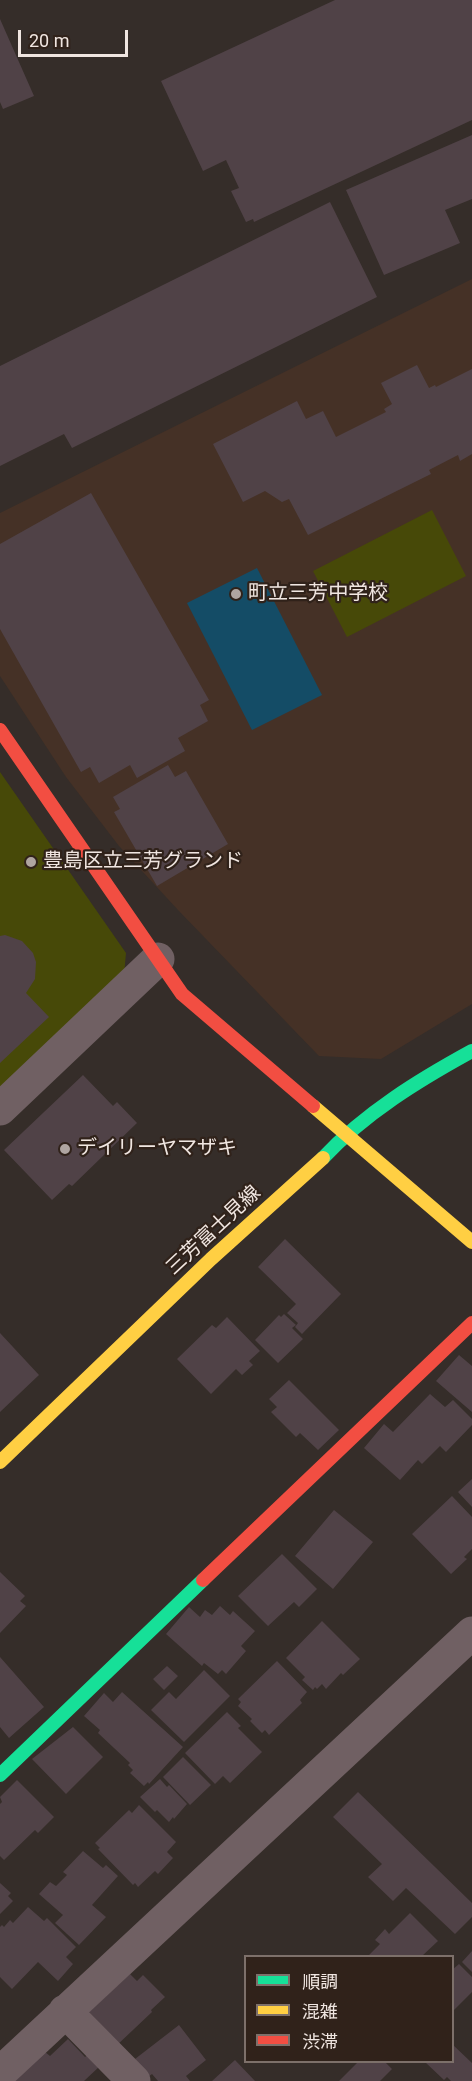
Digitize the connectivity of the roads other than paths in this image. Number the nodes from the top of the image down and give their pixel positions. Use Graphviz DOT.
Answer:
graph roads {
  1 [pos="0,730"];
  2 [pos="158,959"];
  3 [pos="472,1051"];
  4 [pos="0,1109"];
  5 [pos="345,1134"];
  6 [pos="472,1242"];
  7 [pos="472,1323"];
  8 [pos="0,1462"];
  9 [pos="472,1633"];
  10 [pos="0,1775"];
  11 [pos="65,2011"];
  12 [pos="0,2073"];
  13 [pos="134,2081"];
  1 -- 2 [label="street"];
  2 -- 4 [label="street"];
  2 -- 5 [label="street"];
  3 -- 5 [label="street, 三芳富士見線"];
  5 -- 6 [label="street"];
  5 -- 8 [label="street, 三芳富士見線"];
  7 -- 10 [label="street"];
  9 -- 11 [label="street"];
  11 -- 12 [label="street"];
  11 -- 13 [label="street"];
}
